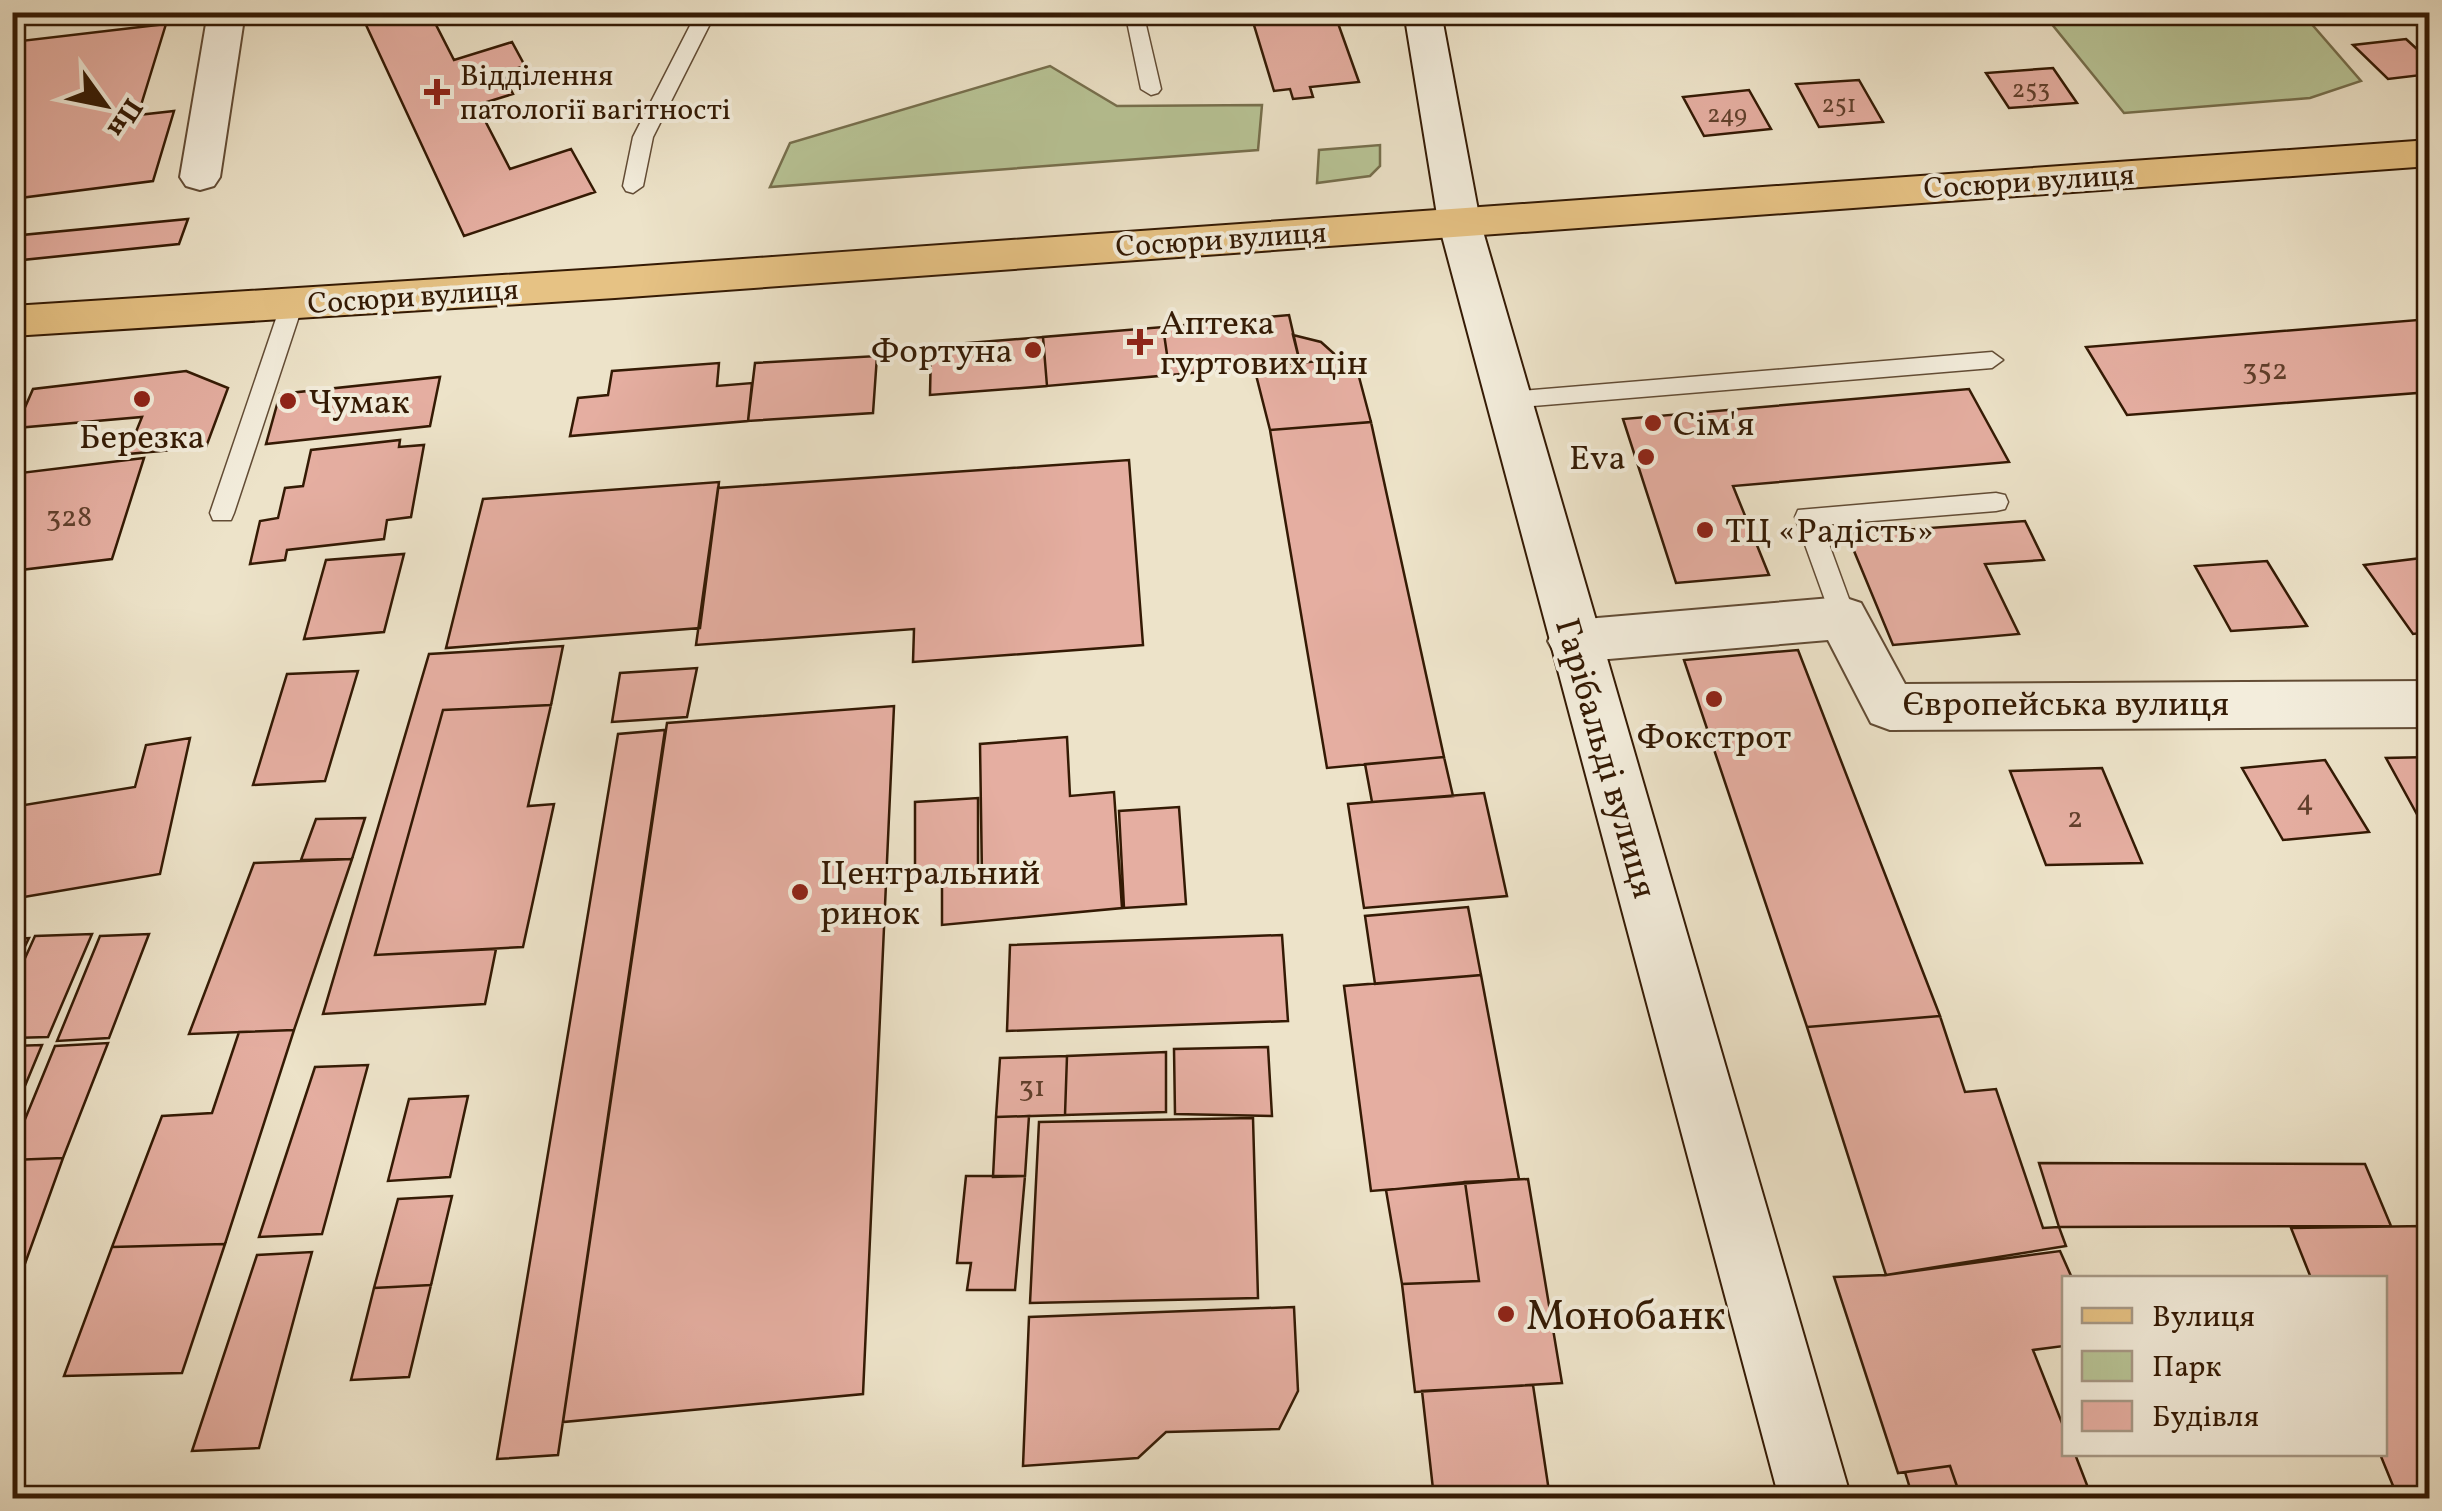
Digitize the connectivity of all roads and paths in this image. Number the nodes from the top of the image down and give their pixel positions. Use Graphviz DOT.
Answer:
graph roads {
  1 [pos="227,12"];
  2 [pos="707,12"];
  3 [pos="1134,12"];
  4 [pos="1422,12"];
  5 [pos="1151,88"];
  6 [pos="2430,153"];
  7 [pos="200,177"];
  8 [pos="633,186"];
  9 [pos="1459,221"];
  10 [pos="292,304"];
  11 [pos="12,321"];
  12 [pos="1992,360"];
  13 [pos="1508,400"];
  14 [pos="1996,502"];
  15 [pos="222,513"];
  16 [pos="1843,618"];
  17 [pos="1574,641"];
  18 [pos="2430,704"];
  19 [pos="1815,1498"];
  1 -- 7 [label="main road"];
  2 -- 8 [label="lane"];
  3 -- 5 [label="lane"];
  4 -- 9 [label="main road, Гарібальді вулиця"];
  6 -- 9 [label="main road, Сосюри вулиця"];
  9 -- 10 [label="main road, Сосюри вулиця"];
  9 -- 13 [label="main road, Гарібальді вулиця"];
  10 -- 11 [label="main road, Сосюри вулиця"];
  10 -- 15 [label="lane"];
  12 -- 13 [label="lane"];
  13 -- 17 [label="main road, Гарібальді вулиця"];
  14 -- 16 [label="lane"];
  16 -- 17 [label="main road"];
  16 -- 18 [label="main road, Європейська вулиця"];
  17 -- 19 [label="main road, Гарібальді вулиця"];
}
